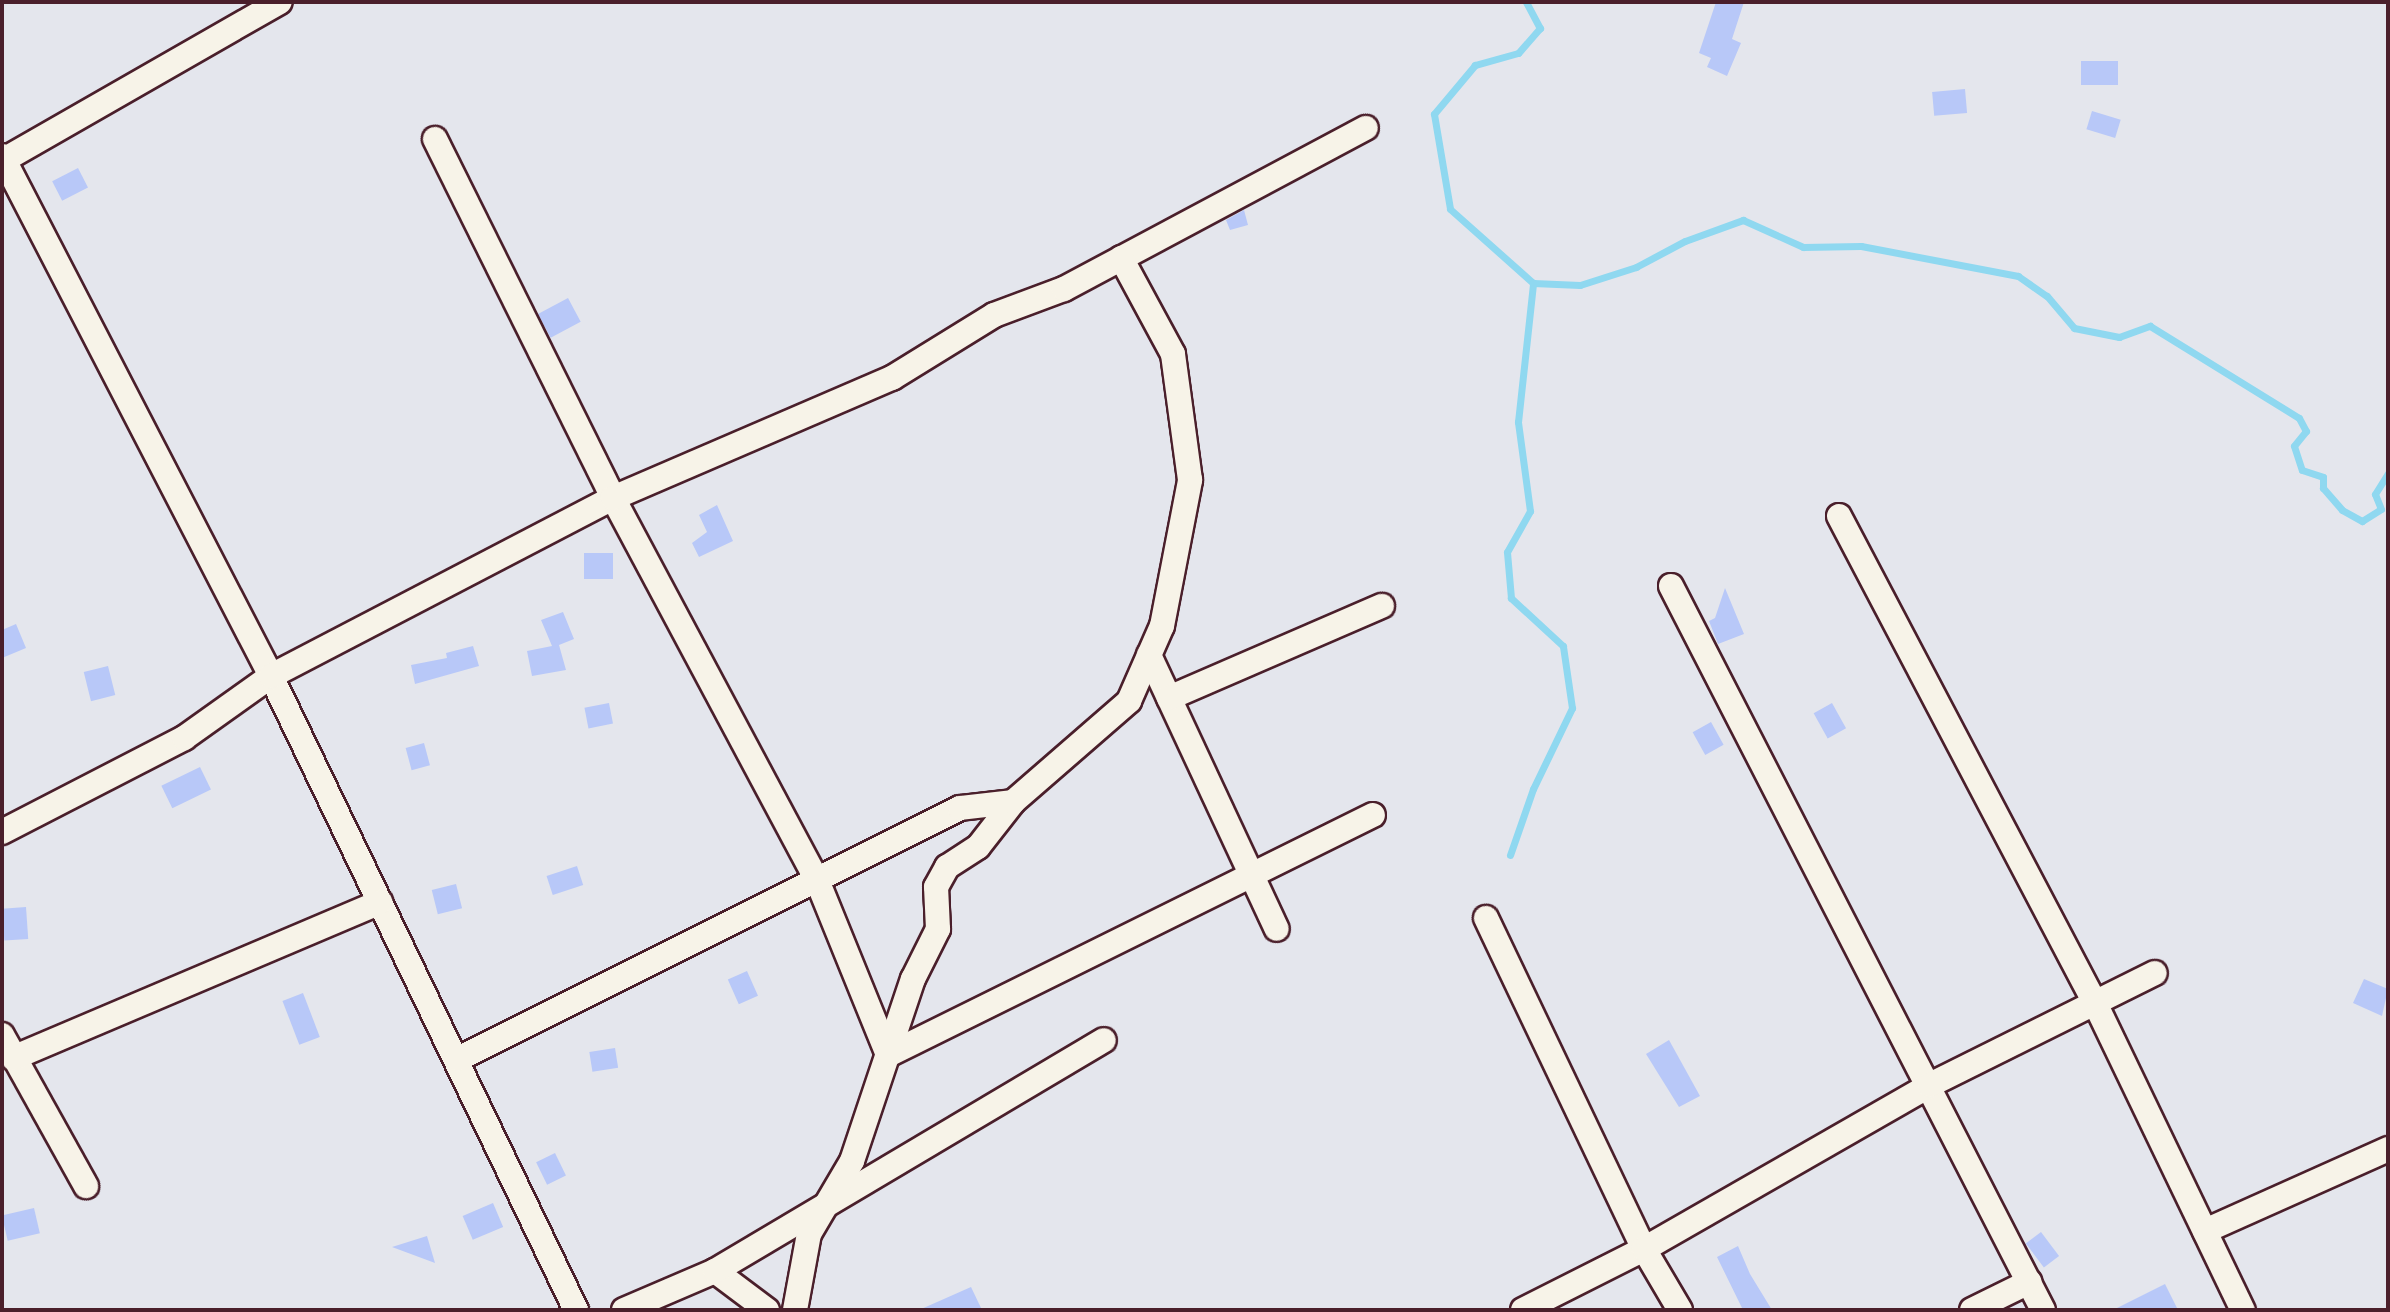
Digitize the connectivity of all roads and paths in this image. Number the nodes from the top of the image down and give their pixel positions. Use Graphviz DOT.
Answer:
graph roads {
  1 [pos="280,2"];
  2 [pos="1366,128"];
  3 [pos="435,139"];
  4 [pos="3,159"];
  5 [pos="1121,258"];
  6 [pos="613,498"];
  7 [pos="1839,516"];
  8 [pos="1671,586"];
  9 [pos="1382,606"];
  10 [pos="1149,655"];
  11 [pos="271,676"];
  12 [pos="1169,698"];
  13 [pos="1013,802"];
  14 [pos="1373,815"];
  15 [pos="2,832"];
  16 [pos="1251,876"];
  17 [pos="817,880"];
  18 [pos="380,902"];
  19 [pos="1486,918"];
  20 [pos="1277,929"];
  21 [pos="2155,973"];
  22 [pos="2095,1003"];
  23 [pos="2,1035"];
  24 [pos="1104,1040"];
  25 [pos="888,1055"];
  26 [pos="13,1058"];
  27 [pos="458,1059"];
  28 [pos="1930,1085"];
  29 [pos="2388,1149"];
  30 [pos="86,1186"];
  31 [pos="824,1202"];
  32 [pos="2205,1231"];
  33 [pos="1644,1249"];
  34 [pos="715,1271"];
  35 [pos="2029,1282"];
  36 [pos="576,1310"];
  37 [pos="624,1310"];
  38 [pos="767,1310"];
  39 [pos="795,1310"];
  40 [pos="1523,1310"];
  41 [pos="1680,1310"];
  42 [pos="1972,1310"];
  43 [pos="2043,1310"];
  44 [pos="2243,1310"];
  1 -- 4 [label="street"];
  2 -- 5 [label="street"];
  3 -- 6 [label="street"];
  4 -- 11 [label="street"];
  5 -- 6 [label="street"];
  5 -- 10 [label="street"];
  6 -- 11 [label="street"];
  6 -- 17 [label="street"];
  7 -- 22 [label="street"];
  8 -- 28 [label="street"];
  9 -- 12 [label="street"];
  10 -- 12 [label="street"];
  10 -- 13 [label="street"];
  11 -- 15 [label="street"];
  11 -- 18 [label="street"];
  12 -- 16 [label="street"];
  13 -- 17 [label="street"];
  13 -- 25 [label="street"];
  14 -- 16 [label="street"];
  16 -- 20 [label="street"];
  16 -- 25 [label="street"];
  17 -- 25 [label="street"];
  17 -- 27 [label="street"];
  18 -- 26 [label="street"];
  18 -- 27 [label="street"];
  19 -- 33 [label="street"];
  21 -- 22 [label="street"];
  22 -- 28 [label="street"];
  22 -- 32 [label="street"];
  23 -- 26 [label="street"];
  24 -- 31 [label="street"];
  25 -- 31 [label="street"];
  26 -- 30 [label="street"];
  27 -- 36 [label="street"];
  28 -- 33 [label="street"];
  28 -- 35 [label="street"];
  29 -- 32 [label="street"];
  31 -- 34 [label="street"];
  31 -- 39 [label="street"];
  32 -- 44 [label="street"];
  33 -- 40 [label="street"];
  33 -- 41 [label="street"];
  34 -- 37 [label="street"];
  34 -- 38 [label="street"];
  35 -- 42 [label="street"];
  35 -- 43 [label="street"];
}
